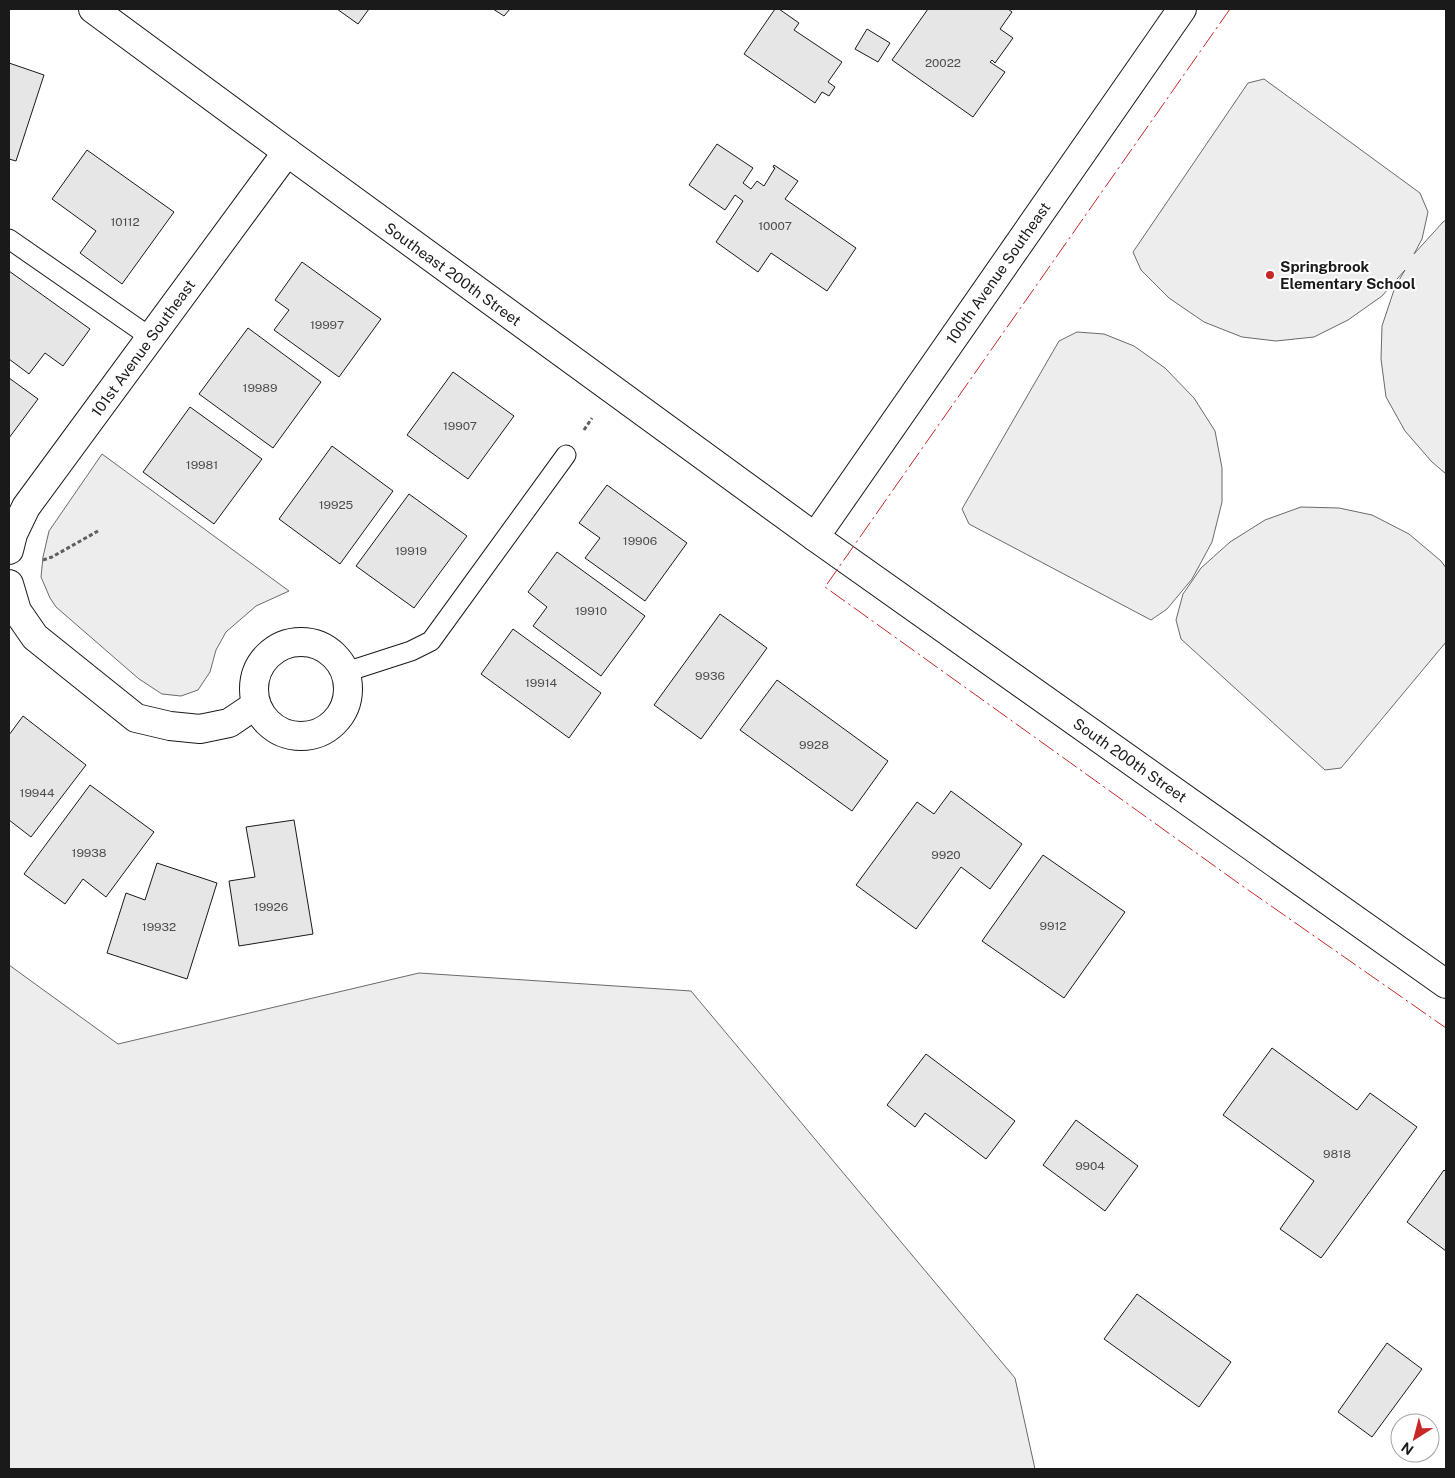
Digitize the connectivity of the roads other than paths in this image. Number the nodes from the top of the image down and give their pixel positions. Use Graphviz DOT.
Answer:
graph roads {
  1 [pos="93,9"];
  2 [pos="1182,9"];
  3 [pos="287,152"];
  4 [pos="9,239"];
  5 [pos="150,337"];
  6 [pos="566,455"];
  7 [pos="815,537"];
  8 [pos="9,550"];
  9 [pos="9,584"];
  10 [pos="346,672"];
  11 [pos="256,705"];
  12 [pos="1446,984"];
  1 -- 3 [label="street, Southeast 200th Street"];
  2 -- 7 [label="street, 100th Avenue Southeast"];
  3 -- 5 [label="street, 101st Avenue Southeast"];
  3 -- 7 [label="street, Southeast 200th Street"];
  4 -- 5 [label="lane"];
  5 -- 8 [label="street, 101st Avenue Southeast"];
  6 -- 10 [label="lane"];
  7 -- 12 [label="street, South 200th Street"];
  9 -- 11 [label="street"];
  10 -- 11 [label="street"];
  10 -- 11 [label="street"];
}
